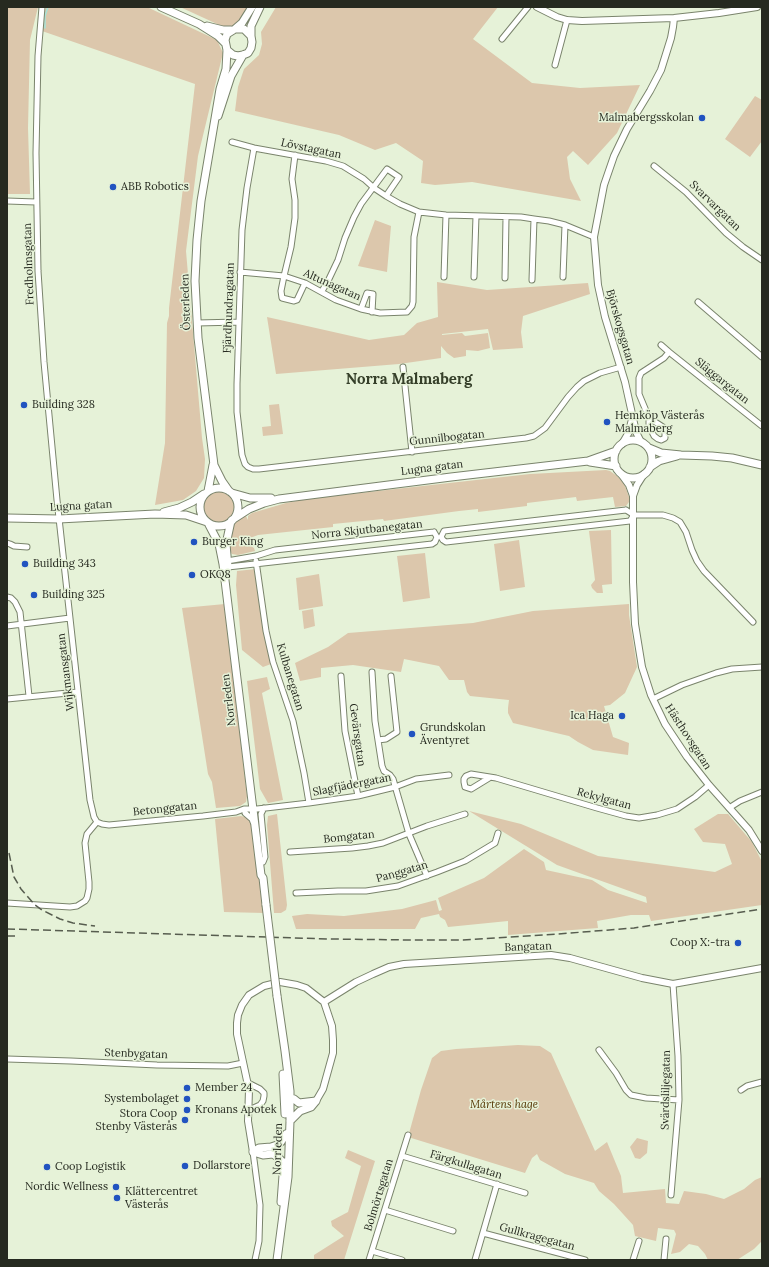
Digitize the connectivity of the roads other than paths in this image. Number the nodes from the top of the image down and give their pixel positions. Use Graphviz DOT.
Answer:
graph roads {
  1 [pos="42,7"];
  2 [pos="161,7"];
  3 [pos="252,7"];
  4 [pos="260,7"];
  5 [pos="528,7"];
  6 [pos="537,7"];
  7 [pos="757,7"];
  8 [pos="674,18"];
  9 [pos="567,20"];
  10 [pos="199,24"];
  11 [pos="233,30"];
  12 [pos="251,36"];
  13 [pos="502,39"];
  14 [pos="226,46"];
  15 [pos="243,55"];
  16 [pos="555,65"];
  17 [pos="212,138"];
  18 [pos="232,142"];
  19 [pos="254,148"];
  20 [pos="295,155"];
  21 [pos="654,166"];
  22 [pos="374,188"];
  23 [pos="386,196"];
  24 [pos="7,201"];
  25 [pos="36,202"];
  26 [pos="419,212"];
  27 [pos="446,215"];
  28 [pos="476,216"];
  29 [pos="506,216"];
  30 [pos="534,219"];
  31 [pos="565,225"];
  32 [pos="594,237"];
  33 [pos="762,260"];
  34 [pos="240,272"];
  35 [pos="284,276"];
  36 [pos="474,277"];
  37 [pos="563,277"];
  38 [pos="444,278"];
  39 [pos="505,278"];
  40 [pos="532,280"];
  41 [pos="305,283"];
  42 [pos="322,292"];
  43 [pos="698,302"];
  44 [pos="361,309"];
  45 [pos="372,312"];
  46 [pos="239,322"];
  47 [pos="197,323"];
  48 [pos="661,345"];
  49 [pos="669,352"];
  50 [pos="762,357"];
  51 [pos="621,367"];
  52 [pos="403,368"];
  53 [pos="633,418"];
  54 [pos="649,418"];
  55 [pos="762,426"];
  56 [pos="641,442"];
  57 [pos="622,444"];
  58 [pos="649,448"];
  59 [pos="616,451"];
  60 [pos="412,452"];
  61 [pos="681,455"];
  62 [pos="588,461"];
  63 [pos="214,465"];
  64 [pos="762,465"];
  65 [pos="616,466"];
  66 [pos="249,467"];
  67 [pos="650,467"];
  68 [pos="621,474"];
  69 [pos="644,474"];
  70 [pos="207,492"];
  71 [pos="230,492"];
  72 [pos="633,496"];
  73 [pos="279,499"];
  74 [pos="156,514"];
  75 [pos="634,515"];
  76 [pos="7,518"];
  77 [pos="59,519"];
  78 [pos="552,519"];
  79 [pos="232,520"];
  80 [pos="208,522"];
  81 [pos="477,527"];
  82 [pos="553,530"];
  83 [pos="479,538"];
  84 [pos="359,540"];
  85 [pos="7,543"];
  86 [pos="27,547"];
  87 [pos="359,552"];
  88 [pos="256,556"];
  89 [pos="257,563"];
  90 [pos="226,564"];
  91 [pos="7,597"];
  92 [pos="70,618"];
  93 [pos="752,622"];
  94 [pos="21,624"];
  95 [pos="7,626"];
  96 [pos="762,667"];
  97 [pos="372,672"];
  98 [pos="340,676"];
  99 [pos="391,676"];
  100 [pos="78,692"];
  101 [pos="29,696"];
  102 [pos="7,699"];
  103 [pos="653,699"];
  104 [pos="378,740"];
  105 [pos="449,775"];
  106 [pos="489,778"];
  107 [pos="708,786"];
  108 [pos="396,788"];
  109 [pos="762,792"];
  110 [pos="358,796"];
  111 [pos="252,799"];
  112 [pos="309,804"];
  113 [pos="728,808"];
  114 [pos="257,809"];
  115 [pos="245,811"];
  116 [pos="465,814"];
  117 [pos="97,822"];
  118 [pos="498,833"];
  119 [pos="409,834"];
  120 [pos="258,850"];
  121 [pos="762,851"];
  122 [pos="290,852"];
  123 [pos="428,876"];
  124 [pos="262,878"];
  125 [pos="296,893"];
  126 [pos="7,904"];
  127 [pos="762,968"];
  128 [pos="673,984"];
  129 [pos="324,1002"];
  130 [pos="283,1038"];
  131 [pos="599,1050"];
  132 [pos="7,1059"];
  133 [pos="244,1063"];
  134 [pos="762,1082"];
  135 [pos="248,1083"];
  136 [pos="742,1090"];
  137 [pos="290,1091"];
  138 [pos="294,1099"];
  139 [pos="679,1100"];
  140 [pos="316,1101"];
  141 [pos="249,1110"];
  142 [pos="290,1121"];
  143 [pos="286,1134"];
  144 [pos="408,1135"];
  145 [pos="253,1152"];
  146 [pos="402,1156"];
  147 [pos="284,1164"];
  148 [pos="497,1184"];
  149 [pos="525,1193"];
  150 [pos="671,1195"];
  151 [pos="385,1210"];
  152 [pos="453,1231"];
  153 [pos="483,1233"];
  154 [pos="666,1239"];
  155 [pos="639,1241"];
  156 [pos="372,1251"];
  157 [pos="255,1260"];
  158 [pos="273,1260"];
  159 [pos="277,1260"];
  160 [pos="370,1260"];
  161 [pos="402,1260"];
  162 [pos="475,1260"];
  163 [pos="586,1260"];
  164 [pos="633,1260"];
  165 [pos="664,1260"];
  1 -- 25 [label="street, Fredholmsgatan"];
  2 -- 10 [label="main road"];
  3 -- 11 [label="main road"];
  4 -- 12 [label="main road"];
  5 -- 13 [label="street"];
  6 -- 9 [label="street"];
  7 -- 8 [label="street"];
  8 -- 9 [label="street"];
  8 -- 32 [label="street, Björskogsgatan"];
  9 -- 16 [label="street"];
  10 -- 11 [label="main road"];
  10 -- 14 [label="main road"];
  11 -- 12 [label="main road"];
  11 -- 14 [label="main road"];
  12 -- 15 [label="main road"];
  14 -- 15 [label="main road"];
  14 -- 17 [label="main road, Österleden"];
  15 -- 17 [label="main road, Österleden"];
  17 -- 47 [label="main road, Österleden"];
  18 -- 19 [label="street, Lövstagatan"];
  19 -- 20 [label="street, Lövstagatan"];
  19 -- 34 [label="street, Fjärdhundragatan"];
  20 -- 22 [label="street, Lövstagatan"];
  20 -- 35 [label="street"];
  21 -- 33 [label="street, Svarvargatan"];
  22 -- 23 [label="street, Lövstagatan"];
  22 -- 23 [label="street"];
  22 -- 42 [label="street"];
  23 -- 26 [label="street, Lövstagatan"];
  24 -- 25 [label="street"];
  25 -- 77 [label="street, Fredholmsgatan"];
  26 -- 27 [label="street, Lövstagatan"];
  26 -- 45 [label="street, Altunagatan"];
  27 -- 28 [label="street, Lövstagatan"];
  27 -- 38 [label="street"];
  28 -- 29 [label="street, Lövstagatan"];
  28 -- 36 [label="street"];
  29 -- 30 [label="street, Lövstagatan"];
  29 -- 39 [label="street"];
  30 -- 31 [label="street, Lövstagatan"];
  30 -- 40 [label="street"];
  31 -- 32 [label="street, Lövstagatan"];
  31 -- 37 [label="street"];
  32 -- 51 [label="street, Björskogsgatan"];
  34 -- 35 [label="street, Altunagatan"];
  34 -- 46 [label="street, Fjärdhundragatan"];
  35 -- 41 [label="street, Altunagatan"];
  35 -- 41 [label="street"];
  41 -- 42 [label="street, Altunagatan"];
  42 -- 44 [label="street, Altunagatan"];
  43 -- 50 [label="street"];
  44 -- 45 [label="street, Altunagatan"];
  44 -- 45 [label="street"];
  46 -- 47 [label="street"];
  46 -- 66 [label="street, Fjärdhundragatan"];
  47 -- 63 [label="main road, Österleden"];
  48 -- 49 [label="street, Släggargatan"];
  49 -- 54 [label="street"];
  49 -- 55 [label="street, Släggargatan"];
  51 -- 53 [label="street, Björskogsgatan"];
  51 -- 60 [label="street, Gunnilbogatan"];
  52 -- 60 [label="street"];
  53 -- 56 [label="street, Björskogsgatan"];
  53 -- 57 [label="street"];
  56 -- 57 [label="main road"];
  56 -- 58 [label="main road"];
  57 -- 59 [label="main road"];
  58 -- 61 [label="main road"];
  58 -- 67 [label="main road"];
  59 -- 62 [label="main road, Lugna gatan"];
  59 -- 65 [label="main road"];
  60 -- 66 [label="street, Gunnilbogatan"];
  61 -- 64 [label="main road"];
  61 -- 67 [label="main road"];
  62 -- 65 [label="main road, Lugna gatan"];
  62 -- 73 [label="main road, Lugna gatan"];
  63 -- 70 [label="main road, Österleden"];
  63 -- 71 [label="main road, Österleden"];
  65 -- 68 [label="main road"];
  67 -- 69 [label="main road"];
  68 -- 69 [label="main road"];
  68 -- 72 [label="street, Hästhovsgatan"];
  69 -- 72 [label="street, Hästhovsgatan"];
  70 -- 71 [label="main road"];
  70 -- 74 [label="main road, Lugna gatan"];
  70 -- 80 [label="main road"];
  71 -- 73 [label="main road, Lugna gatan"];
  71 -- 79 [label="main road"];
  72 -- 75 [label="street, Hästhovsgatan"];
  73 -- 79 [label="main road, Lugna gatan"];
  74 -- 77 [label="main road, Lugna gatan"];
  74 -- 80 [label="main road, Lugna gatan"];
  75 -- 78 [label="street"];
  75 -- 82 [label="street"];
  75 -- 93 [label="street"];
  75 -- 103 [label="street, Hästhovsgatan"];
  76 -- 77 [label="main road, Lugna gatan"];
  77 -- 92 [label="street, Wijkmansgatan"];
  78 -- 81 [label="street"];
  78 -- 82 [label="street"];
  79 -- 80 [label="main road"];
  79 -- 90 [label="main road, Norrleden"];
  80 -- 90 [label="main road, Norrleden"];
  81 -- 83 [label="street"];
  81 -- 83 [label="street"];
  82 -- 83 [label="street"];
  84 -- 87 [label="street"];
  84 -- 87 [label="street, Norra Skjutbanegatan"];
  84 -- 88 [label="street, Norra Skjutbanegatan"];
  85 -- 86 [label="street"];
  87 -- 89 [label="street, Norra Skjutbanegatan"];
  88 -- 89 [label="street, Kulbanegatan"];
  88 -- 90 [label="street, Norra Skjutbanegatan"];
  89 -- 90 [label="street, Norra Skjutbanegatan"];
  89 -- 112 [label="street, Kulbanegatan"];
  90 -- 111 [label="main road, Norrleden"];
  90 -- 114 [label="main road, Norrleden"];
  91 -- 94 [label="street"];
  92 -- 94 [label="street"];
  92 -- 100 [label="street, Wijkmansgatan"];
  94 -- 95 [label="street"];
  94 -- 101 [label="street"];
  96 -- 103 [label="street"];
  97 -- 104 [label="street"];
  98 -- 110 [label="street, Gevärsgatan"];
  99 -- 104 [label="street"];
  100 -- 101 [label="street"];
  100 -- 117 [label="street, Wijkmansgatan"];
  101 -- 102 [label="street"];
  103 -- 107 [label="street, Hästhovsgatan"];
  104 -- 108 [label="street"];
  105 -- 108 [label="street, Slagfjädergatan"];
  106 -- 106 [label="street, Rekylgatan"];
  106 -- 107 [label="street, Rekylgatan"];
  107 -- 113 [label="street, Hästhovsgatan"];
  108 -- 110 [label="street, Slagfjädergatan"];
  108 -- 119 [label="street"];
  109 -- 113 [label="street"];
  110 -- 112 [label="street, Slagfjädergatan"];
  111 -- 114 [label="main road, Norrleden"];
  111 -- 115 [label="street"];
  112 -- 114 [label="street, Slagfjädergatan"];
  113 -- 121 [label="street, Hästhovsgatan"];
  114 -- 115 [label="street, Betonggatan"];
  114 -- 120 [label="main road, Norrleden"];
  114 -- 124 [label="main road, Norrleden"];
  115 -- 117 [label="street, Betonggatan"];
  115 -- 120 [label="street"];
  116 -- 119 [label="street"];
  117 -- 126 [label="street"];
  118 -- 123 [label="street, Panggatan"];
  119 -- 122 [label="street, Bomgatan"];
  119 -- 123 [label="street"];
  120 -- 124 [label="main road, Norrleden"];
  123 -- 125 [label="street, Panggatan"];
  124 -- 130 [label="main road, Norrleden, bridge"];
  127 -- 128 [label="street, Bangatan"];
  128 -- 129 [label="street, Bangatan"];
  128 -- 139 [label="street, Svärdsliljegatan"];
  129 -- 133 [label="street"];
  129 -- 140 [label="street"];
  130 -- 137 [label="main road, Norrleden"];
  130 -- 143 [label="main road, Norrleden"];
  131 -- 139 [label="street"];
  132 -- 133 [label="street, Stenbygatan"];
  133 -- 135 [label="street"];
  134 -- 136 [label="street"];
  135 -- 141 [label="street"];
  135 -- 141 [label="street"];
  137 -- 138 [label="street"];
  137 -- 142 [label="main road, Norrleden"];
  138 -- 140 [label="main road"];
  139 -- 150 [label="street, Svärdsliljegatan"];
  140 -- 142 [label="main road"];
  141 -- 145 [label="street"];
  142 -- 159 [label="main road, Norrleden"];
  143 -- 145 [label="main road"];
  143 -- 147 [label="main road, Norrleden"];
  144 -- 146 [label="street, Bolmörtsgatan"];
  145 -- 147 [label="main road"];
  145 -- 157 [label="street"];
  146 -- 148 [label="street, Färgkullagatan"];
  146 -- 151 [label="street, Bolmörtsgatan"];
  147 -- 158 [label="main road, Norrleden"];
  148 -- 149 [label="street, Färgkullagatan"];
  148 -- 153 [label="street"];
  151 -- 152 [label="street"];
  151 -- 156 [label="street, Bolmörtsgatan"];
  153 -- 162 [label="street"];
  153 -- 163 [label="street, Gullkragegatan"];
  154 -- 165 [label="street"];
  155 -- 164 [label="street"];
  156 -- 160 [label="street, Bolmörtsgatan"];
  156 -- 161 [label="street"];
}
